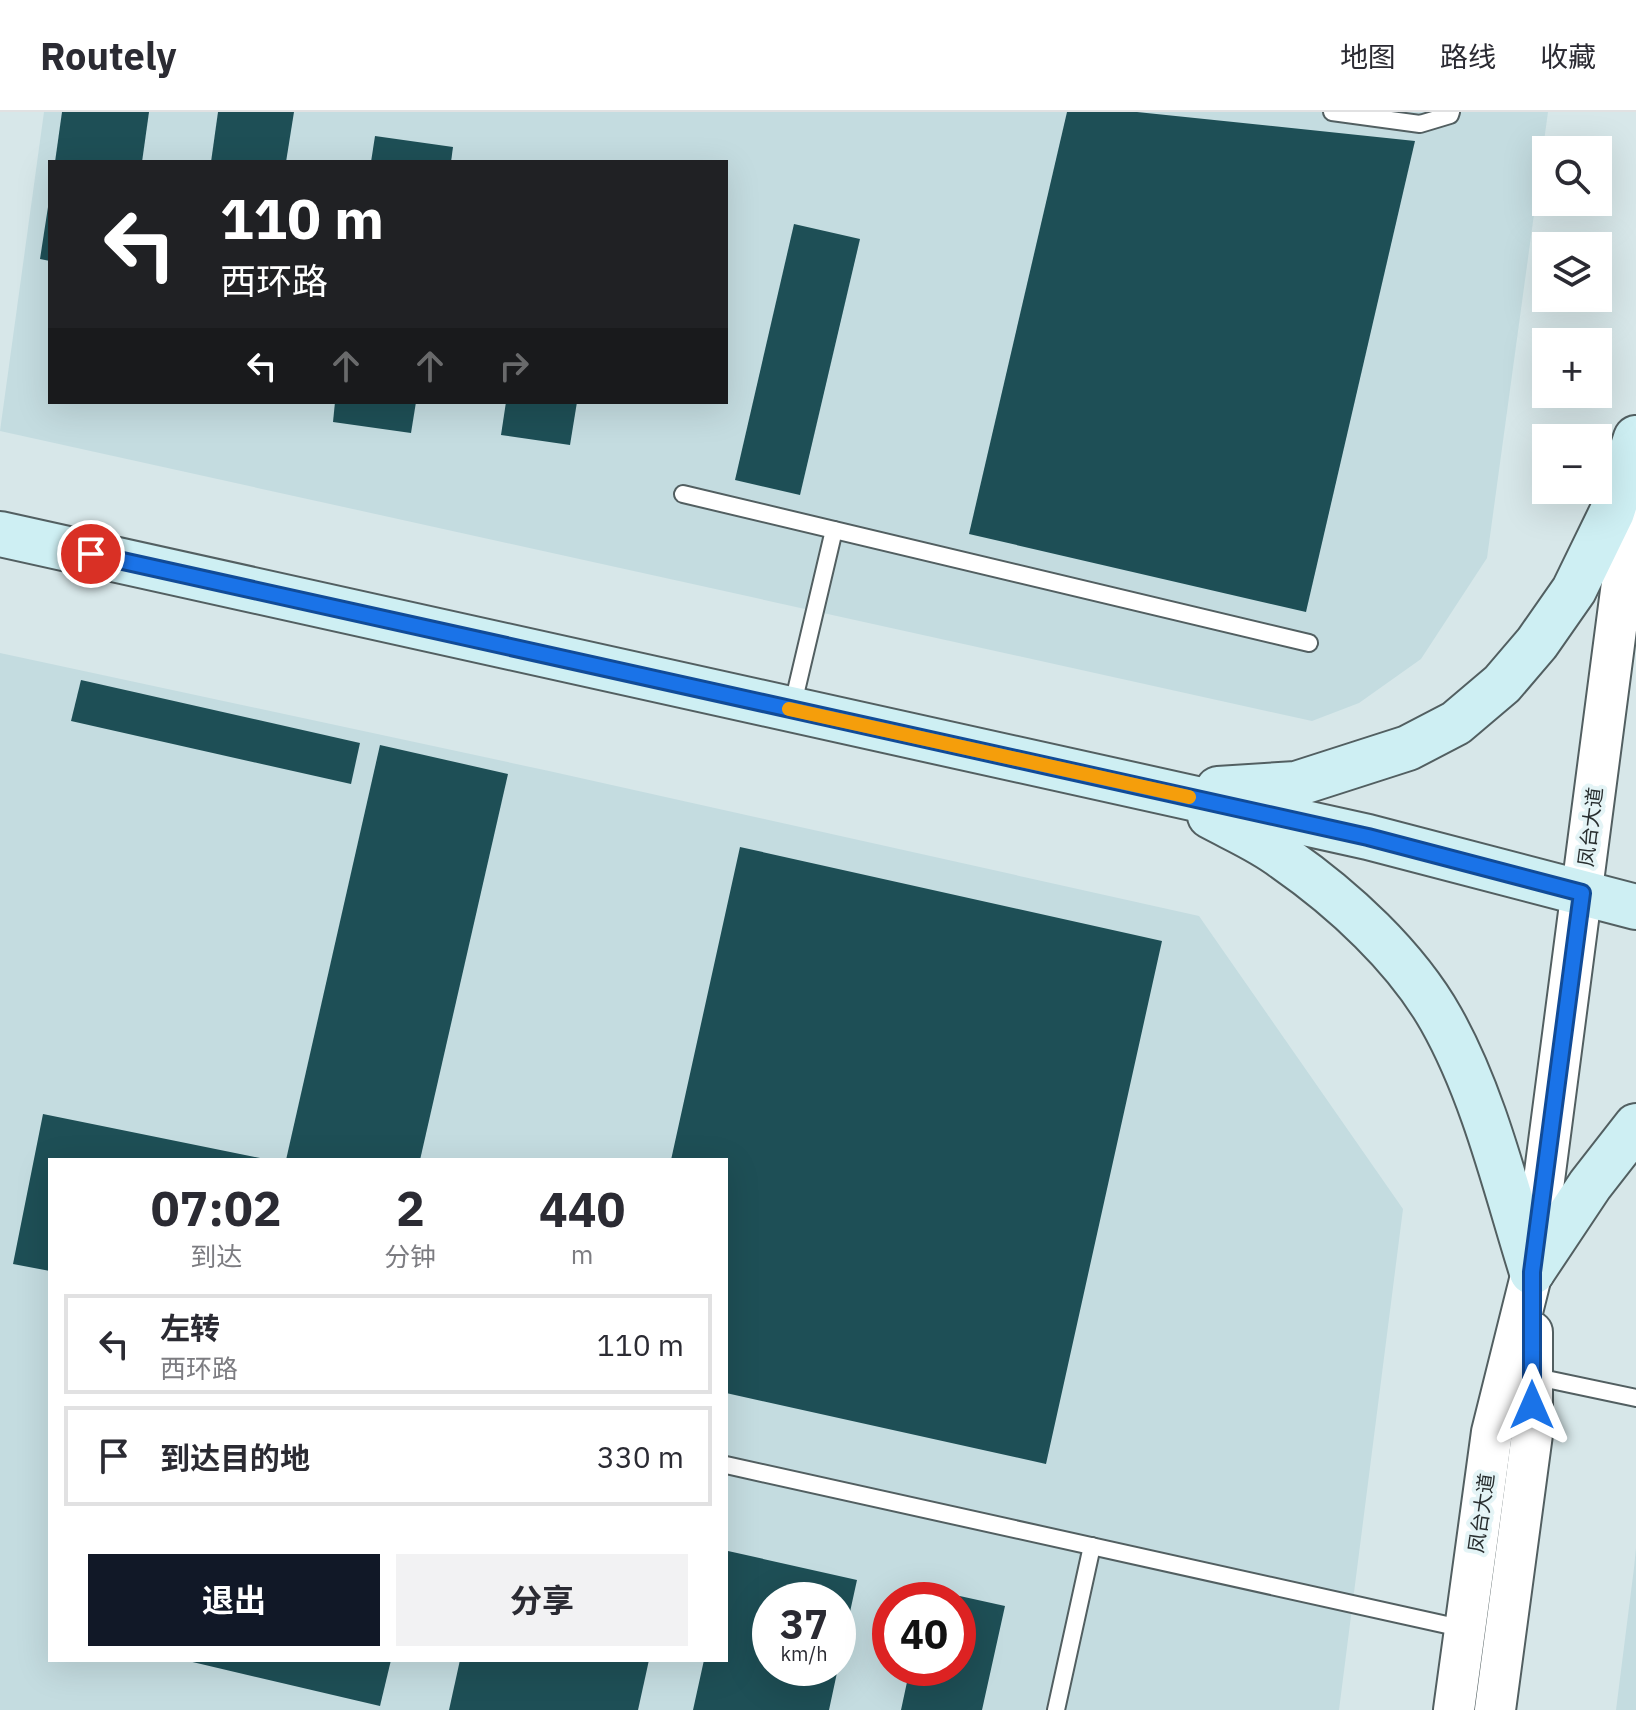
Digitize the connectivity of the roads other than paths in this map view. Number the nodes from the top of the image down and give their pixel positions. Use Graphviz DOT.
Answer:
graph roads {
  1 [pos="1332,112"];
  2 [pos="1451,112"];
  3 [pos="1636,438"];
  4 [pos="1636,476"];
  5 [pos="683,494"];
  6 [pos="834,530"];
  7 [pos="0,534"];
  8 [pos="1309,643"];
  9 [pos="792,709"];
  10 [pos="1168,793"];
  11 [pos="1582,893"];
  12 [pos="1636,907"];
  13 [pos="1636,1126"];
  14 [pos="1532,1272"];
  15 [pos="1532,1376"];
  16 [pos="1636,1398"];
  17 [pos="728,1465"];
  18 [pos="1092,1546"];
  19 [pos="1465,1629"];
  20 [pos="1056,1710"];
  21 [pos="1454,1710"];
  22 [pos="1495,1710"];
  1 -- 2 [label="lane"];
  3 -- 10 [label="main road"];
  4 -- 11 [label="street, 凤台大道"];
  5 -- 6 [label="lane"];
  6 -- 8 [label="lane"];
  6 -- 9 [label="lane"];
  7 -- 9 [label="main road"];
  9 -- 10 [label="main road"];
  10 -- 11 [label="main road"];
  10 -- 14 [label="main road"];
  11 -- 12 [label="main road"];
  11 -- 14 [label="street, 凤台大道"];
  13 -- 14 [label="main road"];
  14 -- 15 [label="street, 凤台大道"];
  14 -- 19 [label="street, 凤台大道"];
  15 -- 16 [label="lane"];
  15 -- 22 [label="street, 凤台大道"];
  17 -- 18 [label="lane"];
  18 -- 19 [label="lane"];
  18 -- 20 [label="lane"];
  19 -- 21 [label="street, 凤台大道"];
}
